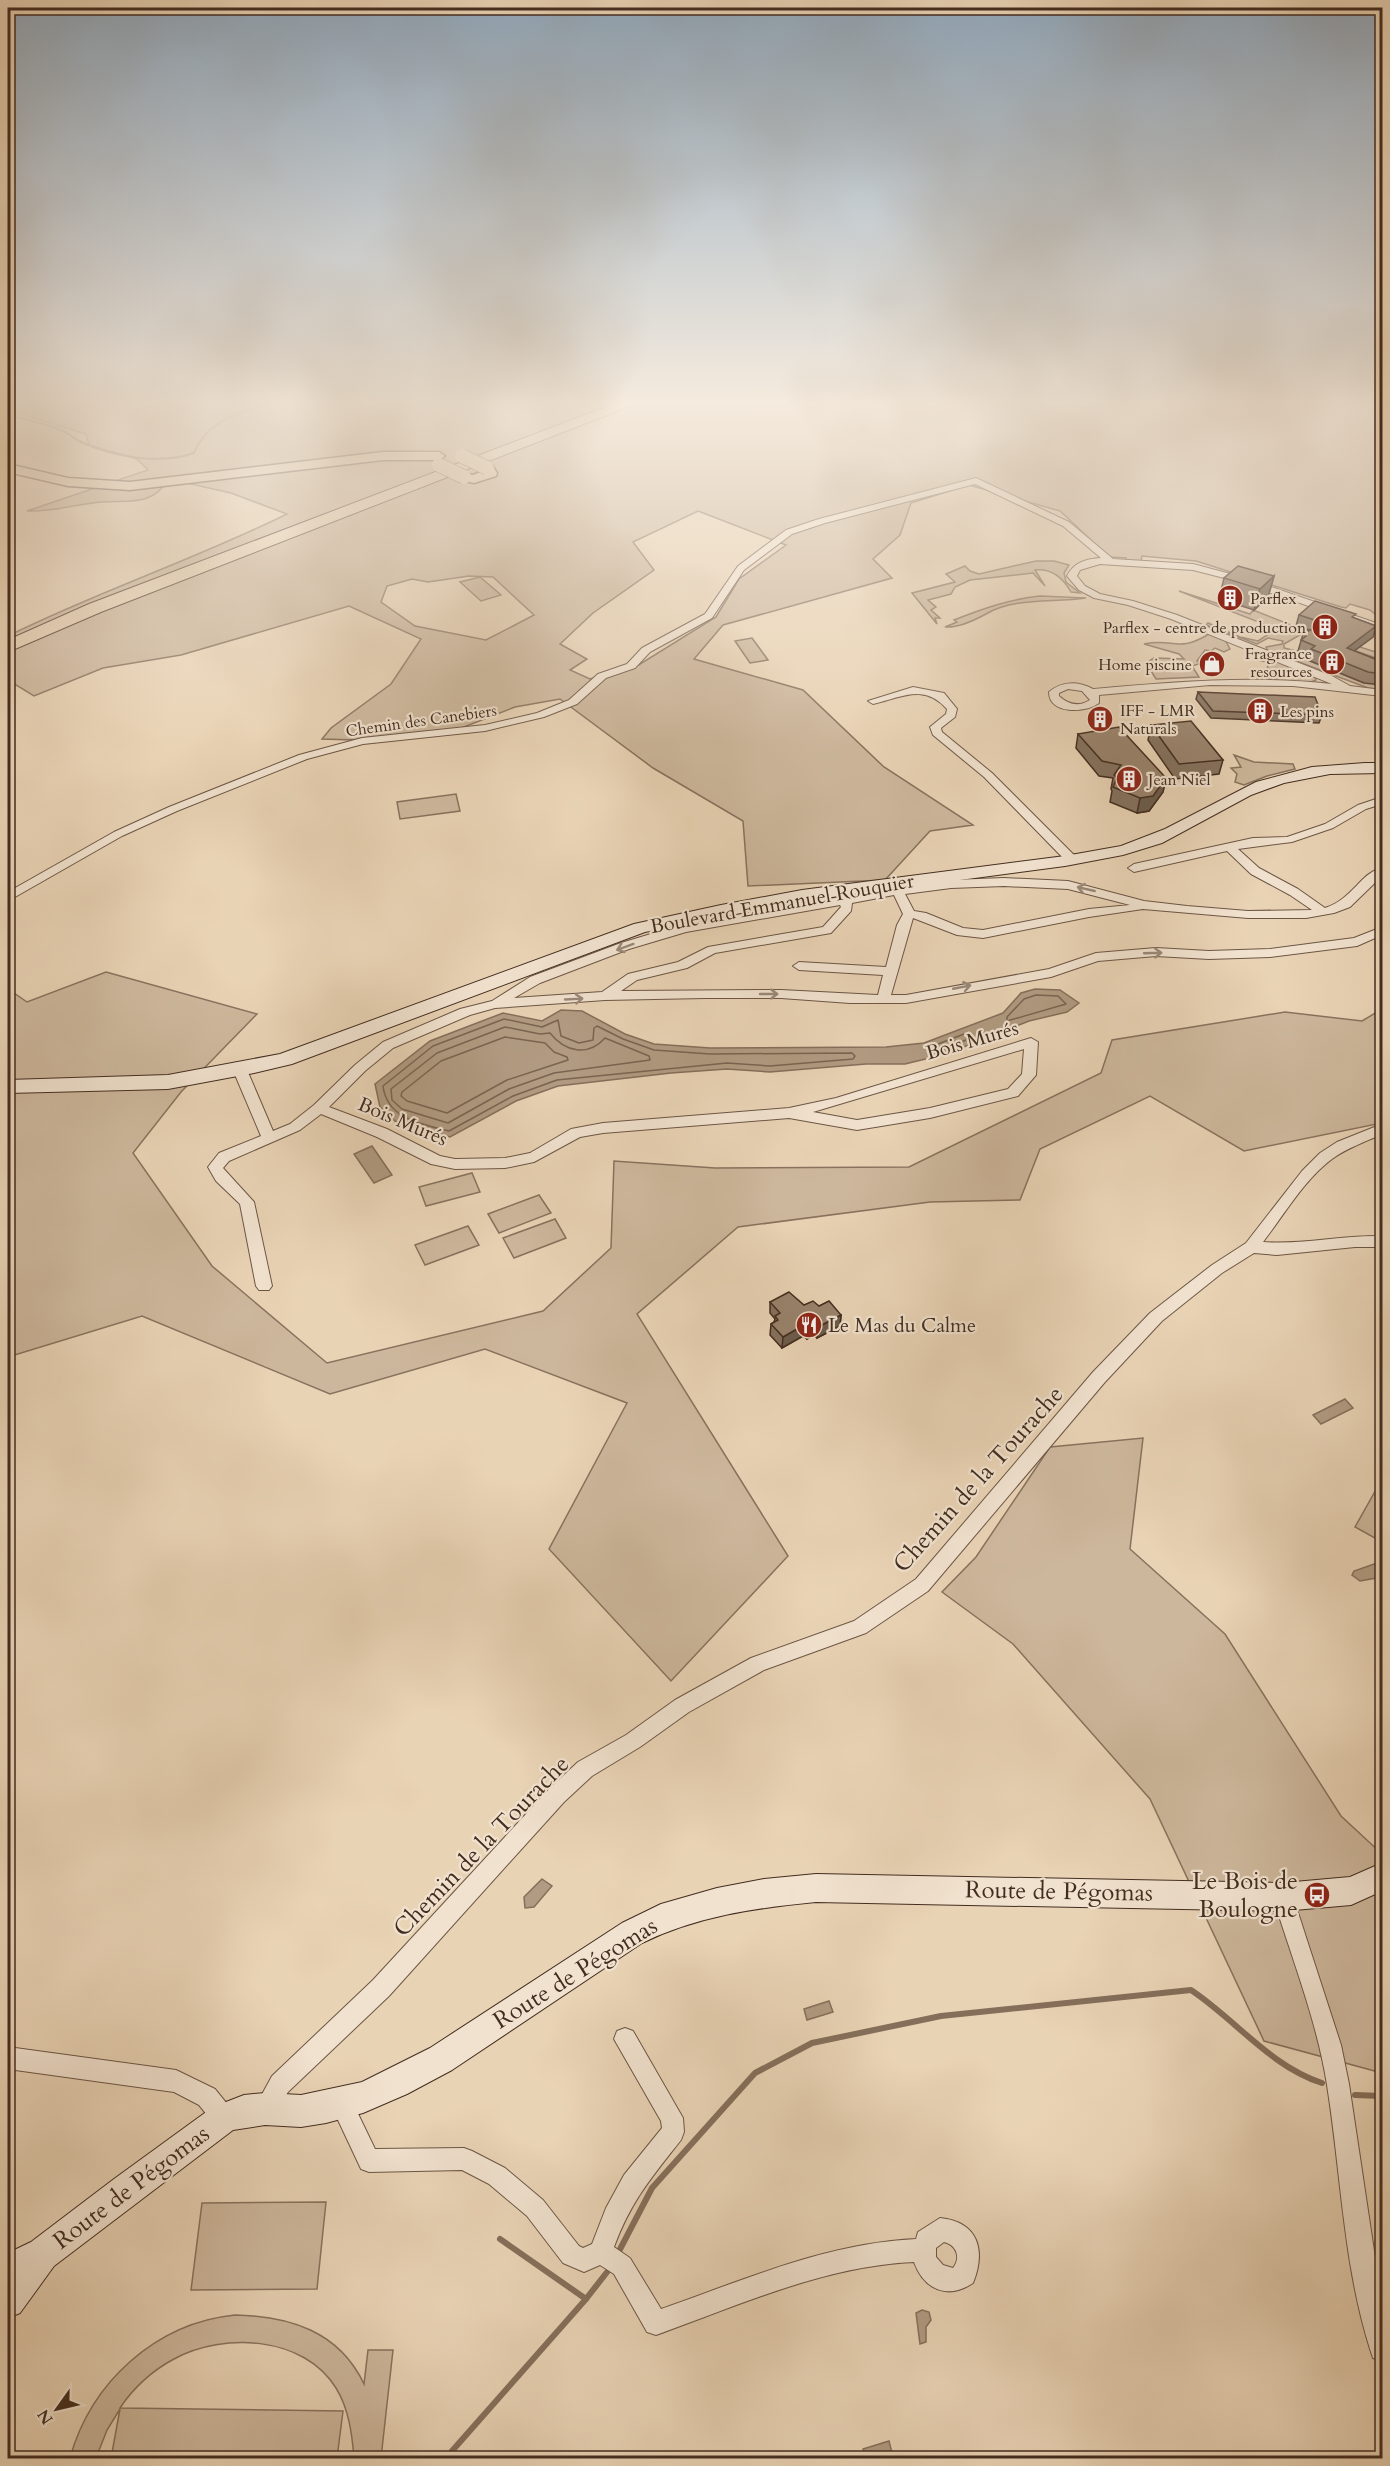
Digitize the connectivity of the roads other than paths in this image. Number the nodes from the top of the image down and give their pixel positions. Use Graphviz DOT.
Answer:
graph roads {
  1 [pos="321,514"];
  2 [pos="326,514"];
  3 [pos="341,514"];
  4 [pos="363,514"];
  5 [pos="849,514"];
  6 [pos="1045,514"];
  7 [pos="298,525"];
  8 [pos="247,550"];
  9 [pos="1109,560"];
  10 [pos="1383,628"];
  11 [pos="8,639"];
  12 [pos="8,647"];
  13 [pos="1344,687"];
  14 [pos="1092,692"];
  15 [pos="1383,693"];
  16 [pos="873,701"];
  17 [pos="1383,768"];
  18 [pos="1383,800"];
  19 [pos="1230,848"];
  20 [pos="1071,859"];
  21 [pos="1134,868"];
  22 [pos="1383,871"];
  23 [pos="898,891"];
  24 [pos="8,897"];
  25 [pos="846,900"];
  26 [pos="1142,905"];
  27 [pos="1323,912"];
  28 [pos="909,914"];
  29 [pos="1383,931"];
  30 [pos="799,966"];
  31 [pos="891,971"];
  32 [pos="536,980"];
  33 [pos="605,996"];
  34 [pos="548,1000"];
  35 [pos="883,1000"];
  36 [pos="495,1004"];
  37 [pos="240,1070"];
  38 [pos="8,1086"];
  39 [pos="319,1108"];
  40 [pos="789,1113"];
  41 [pos="1383,1129"];
  42 [pos="269,1138"];
  43 [pos="1383,1242"];
  44 [pos="1251,1247"];
  45 [pos="264,1286"];
  46 [pos="1383,1877"];
  47 [pos="1283,1897"];
  48 [pos="625,2039"];
  49 [pos="8,2058"];
  50 [pos="341,2103"];
  51 [pos="265,2109"];
  52 [pos="224,2118"];
  53 [pos="924,2250"];
  54 [pos="43,2254"];
  55 [pos="610,2258"];
  56 [pos="8,2270"];
  57 [pos="8,2301"];
  58 [pos="1380,2336"];
  1 -- 7 [label="highway"];
  2 -- 7 [label="highway"];
  3 -- 8 [label="highway"];
  4 -- 8 [label="highway"];
  5 -- 24 [label="street, Chemin des Canebiers"];
  6 -- 9 [label="street, Chemin des Canebiers"];
  7 -- 11 [label="highway"];
  8 -- 12 [label="highway"];
  9 -- 10 [label="street"];
  9 -- 13 [label="street"];
  13 -- 14 [label="street"];
  13 -- 15 [label="street"];
  16 -- 20 [label="street"];
  17 -- 20 [label="street, Boulevard Emmanuel Rouquier"];
  18 -- 19 [label="street"];
  19 -- 21 [label="street"];
  19 -- 27 [label="street"];
  20 -- 37 [label="street, Boulevard Emmanuel Rouquier"];
  22 -- 27 [label="street, Bois Murés"];
  23 -- 25 [label="street, Bois Murés"];
  26 -- 23 [label="street, Bois Murés, one-way"];
  23 -- 28 [label="street"];
  25 -- 32 [label="street, Bois Murés, one-way"];
  25 -- 33 [label="street"];
  26 -- 27 [label="street, Bois Murés"];
  26 -- 28 [label="street, Bois Murés"];
  28 -- 31 [label="street"];
  35 -- 29 [label="street, Bois Murés, one-way"];
  30 -- 31 [label="street"];
  31 -- 35 [label="street"];
  32 -- 34 [label="street"];
  32 -- 36 [label="street, Bois Murés"];
  34 -- 33 [label="street, Bois Murés, one-way"];
  33 -- 35 [label="street, Bois Murés, one-way"];
  34 -- 36 [label="street, Bois Murés"];
  36 -- 39 [label="street, Bois Murés"];
  37 -- 38 [label="street, Boulevard Emmanuel Rouquier"];
  37 -- 42 [label="street"];
  39 -- 40 [label="street, Bois Murés"];
  39 -- 42 [label="street, Bois Murés"];
  40 -- 40 [label="street, Bois Murés"];
  41 -- 44 [label="street, Chemin de la Tourache"];
  42 -- 45 [label="street, Bois Murés"];
  43 -- 44 [label="street"];
  44 -- 51 [label="street, Chemin de la Tourache"];
  46 -- 47 [label="street, Route de Pégomas"];
  47 -- 50 [label="street, Route de Pégomas"];
  47 -- 58 [label="street"];
  48 -- 55 [label="street"];
  49 -- 52 [label="street"];
  50 -- 51 [label="street, Route de Pégomas"];
  50 -- 55 [label="street"];
  51 -- 52 [label="street, Route de Pégomas"];
  52 -- 54 [label="street, Route de Pégomas"];
  53 -- 55 [label="street"];
  54 -- 56 [label="street, Route de Pégomas"];
  54 -- 57 [label="street, Route de Pégomas"];
}
